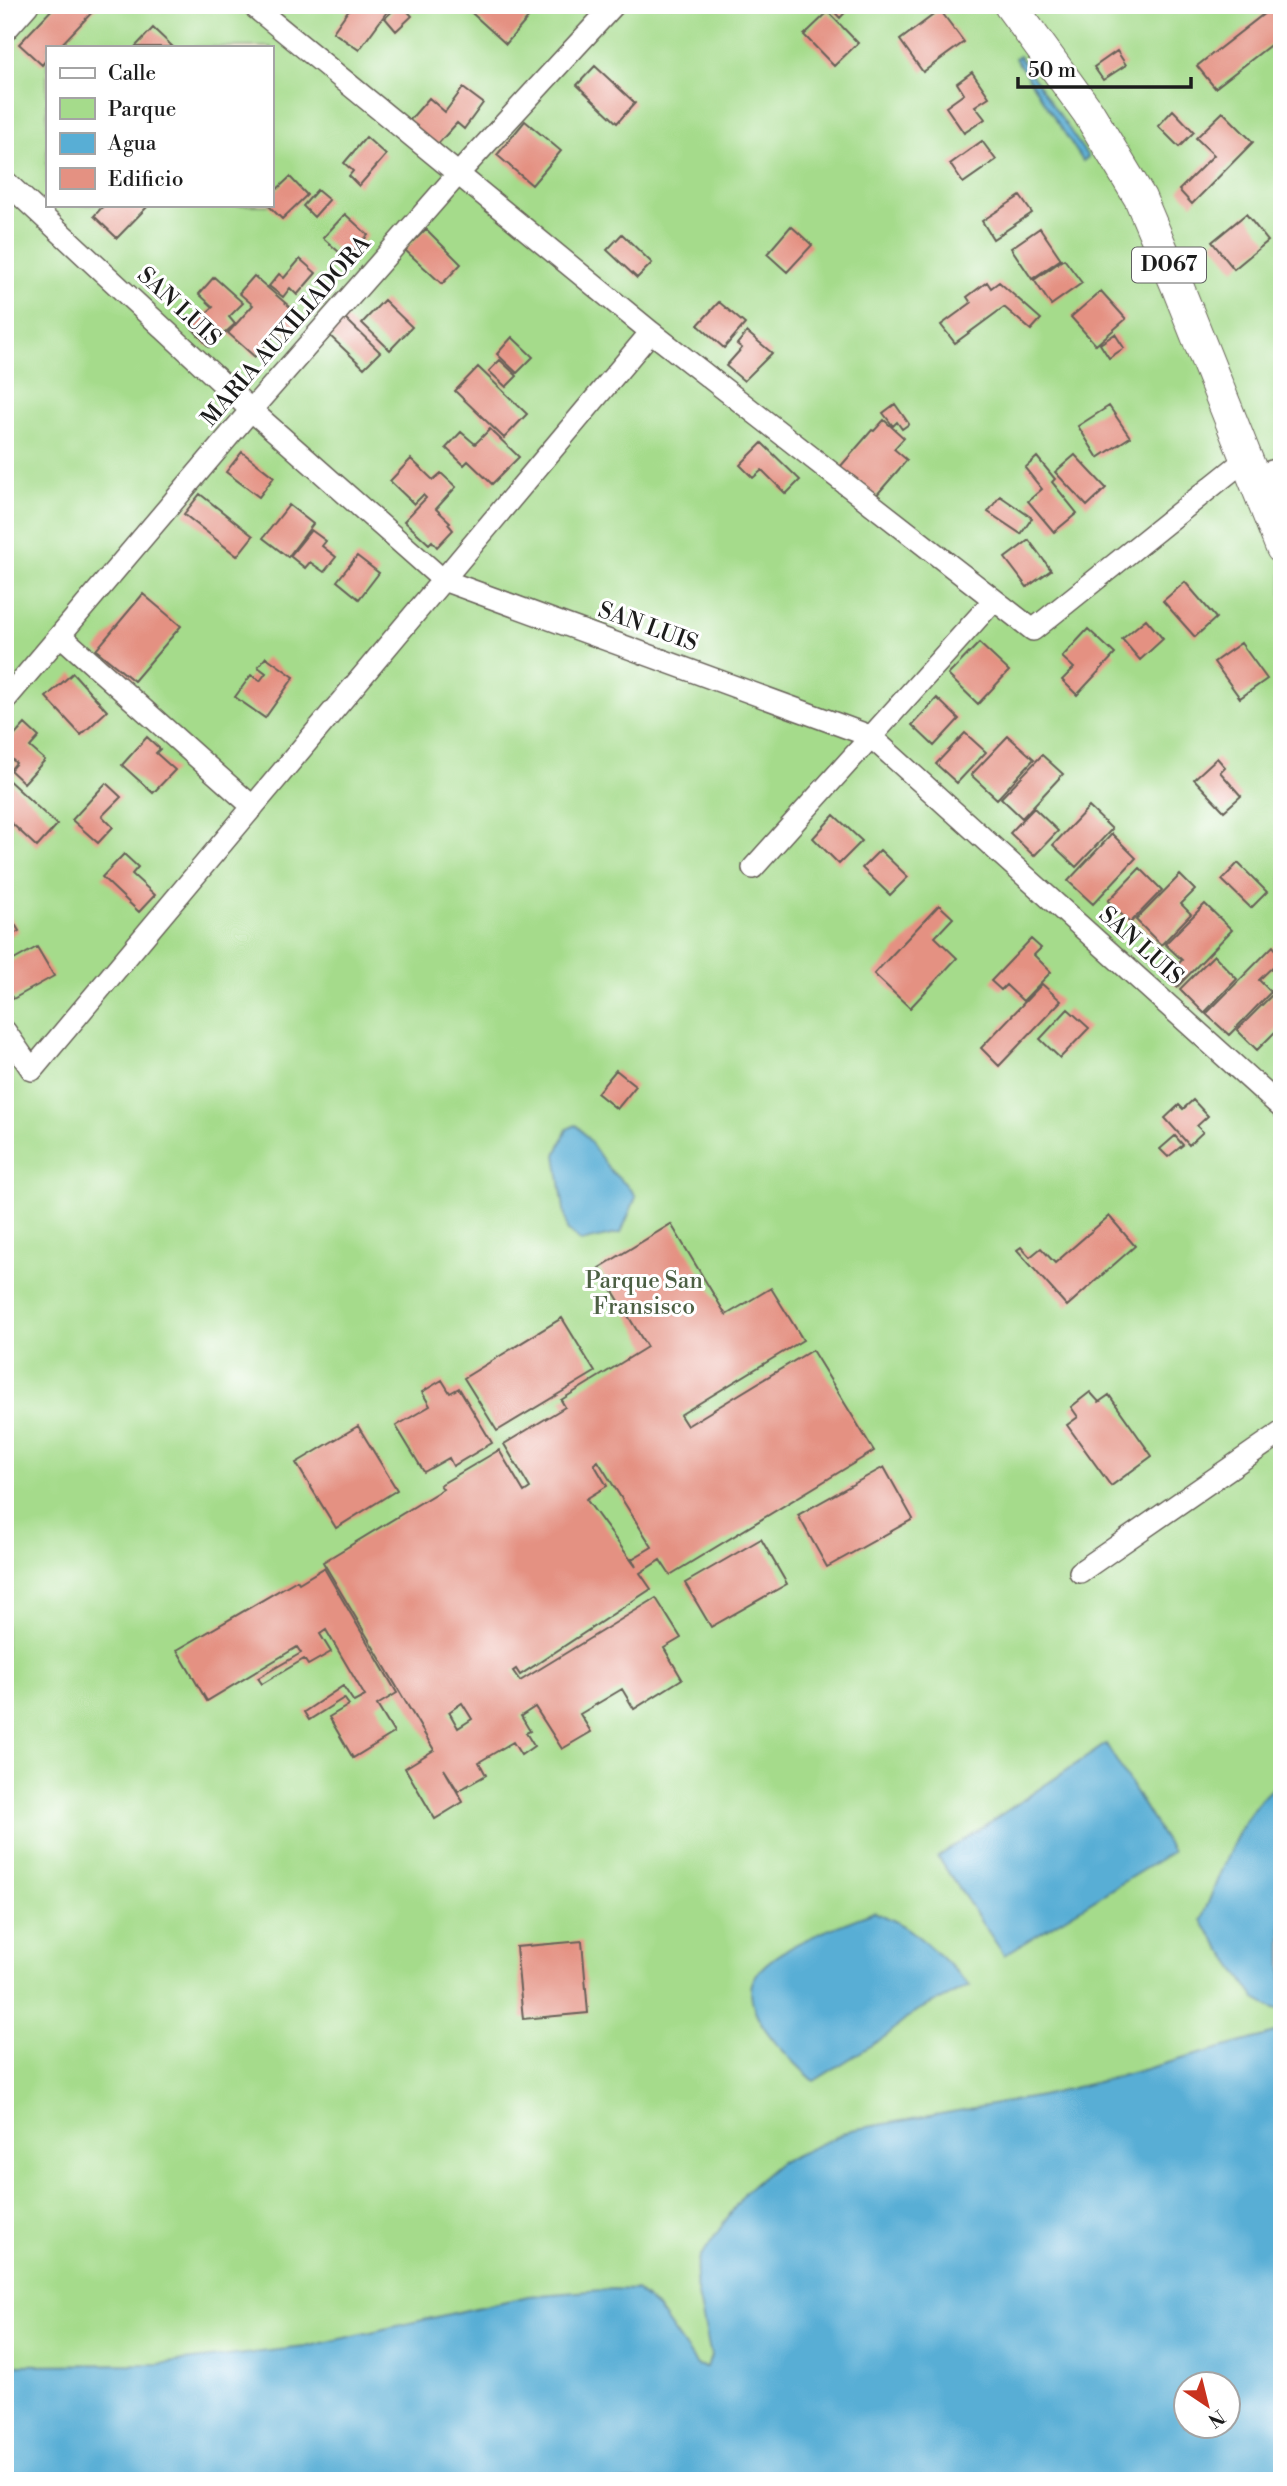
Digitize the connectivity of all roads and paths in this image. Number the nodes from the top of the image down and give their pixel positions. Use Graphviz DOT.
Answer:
graph roads {
  1 [pos="29,5"];
  2 [pos="252,5"];
  3 [pos="614,5"];
  4 [pos="1010,5"];
  5 [pos="5,31"];
  6 [pos="458,174"];
  7 [pos="5,181"];
  8 [pos="651,332"];
  9 [pos="251,410"];
  10 [pos="1260,468"];
  11 [pos="1282,548"];
  12 [pos="443,580"];
  13 [pos="988,607"];
  14 [pos="60,635"];
  15 [pos="5,700"];
  16 [pos="870,736"];
  17 [pos="253,807"];
  18 [pos="753,867"];
  19 [pos="5,1031"];
  20 [pos="1282,1108"];
  21 [pos="1277,1435"];
  22 [pos="1080,1572"];
  1 -- 5 [label="street"];
  2 -- 6 [label="street"];
  3 -- 6 [label="street, MARIA AUXILIADORA"];
  4 -- 10 [label="main road, D067"];
  6 -- 8 [label="street"];
  6 -- 9 [label="street, MARIA AUXILIADORA"];
  7 -- 9 [label="street, SAN LUIS"];
  8 -- 12 [label="street"];
  8 -- 13 [label="street"];
  9 -- 12 [label="street, SAN LUIS"];
  9 -- 14 [label="street, MARIA AUXILIADORA"];
  10 -- 11 [label="main road, D067"];
  10 -- 13 [label="street"];
  12 -- 16 [label="street, SAN LUIS"];
  12 -- 17 [label="street"];
  13 -- 16 [label="street"];
  14 -- 15 [label="street, MARIA AUXILIADORA"];
  14 -- 17 [label="street"];
  16 -- 18 [label="street"];
  16 -- 20 [label="street, SAN LUIS"];
  17 -- 19 [label="street"];
  21 -- 22 [label="street"];
}
